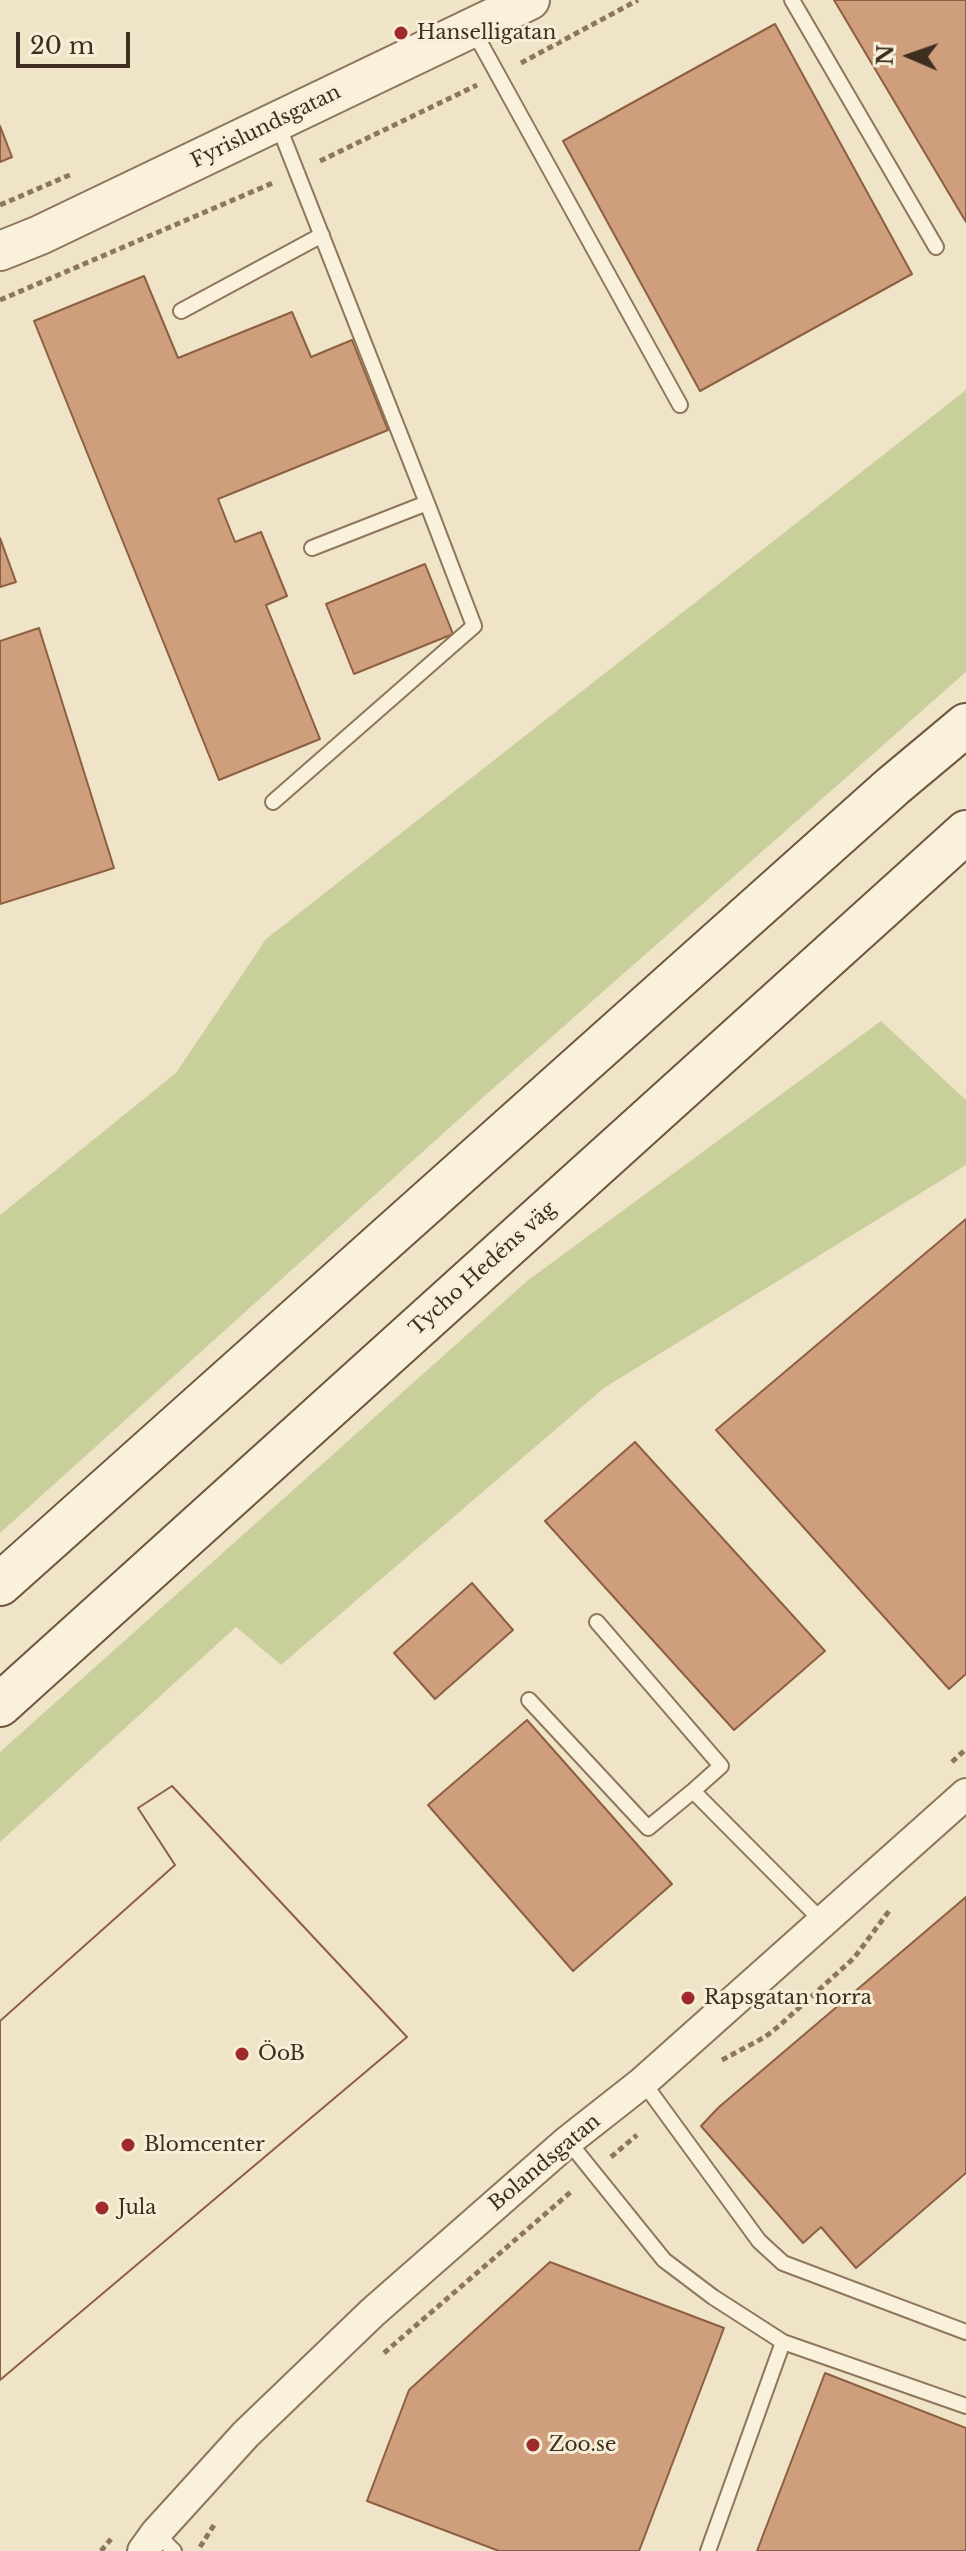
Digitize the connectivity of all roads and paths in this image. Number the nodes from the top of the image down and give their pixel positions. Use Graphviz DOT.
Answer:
graph roads {
  1 [pos="530,0"];
  2 [pos="792,0"];
  3 [pos="472,28"];
  4 [pos="277,121"];
  5 [pos="322,235"];
  6 [pos="936,247"];
  7 [pos="0,251"];
  8 [pos="181,311"];
  9 [pos="680,405"];
  10 [pos="427,503"];
  11 [pos="312,548"];
  12 [pos="966,725"];
  13 [pos="273,802"];
  14 [pos="966,832"];
  15 [pos="949,861"];
  16 [pos="0,1584"];
  17 [pos="597,1622"];
  18 [pos="529,1700"];
  19 [pos="0,1705"];
  20 [pos="693,1791"];
  21 [pos="966,1794"];
  22 [pos="823,1922"];
  23 [pos="643,2082"];
  24 [pos="568,2141"];
  25 [pos="966,2332"];
  26 [pos="783,2342"];
  27 [pos="966,2406"];
  28 [pos="158,2545"];
  29 [pos="708,2551"];
  1 -- 3 [label="street, Fyrislundsgatan"];
  2 -- 6 [label="lane"];
  3 -- 4 [label="street, Fyrislundsgatan"];
  3 -- 9 [label="lane"];
  4 -- 5 [label="lane"];
  4 -- 7 [label="street, Fyrislundsgatan"];
  5 -- 8 [label="lane"];
  5 -- 10 [label="lane"];
  10 -- 11 [label="lane"];
  10 -- 13 [label="lane"];
  12 -- 16 [label="main road"];
  14 -- 15 [label="main road, Tycho Hedéns väg"];
  15 -- 19 [label="main road, Tycho Hedéns väg"];
  17 -- 20 [label="lane"];
  18 -- 20 [label="lane"];
  20 -- 22 [label="lane"];
  21 -- 22 [label="street, Bolandsgatan"];
  22 -- 23 [label="street, Bolandsgatan"];
  23 -- 24 [label="street, Bolandsgatan"];
  23 -- 25 [label="lane"];
  24 -- 26 [label="lane"];
  24 -- 28 [label="street, Bolandsgatan"];
  26 -- 27 [label="lane"];
  26 -- 29 [label="lane"];
}
